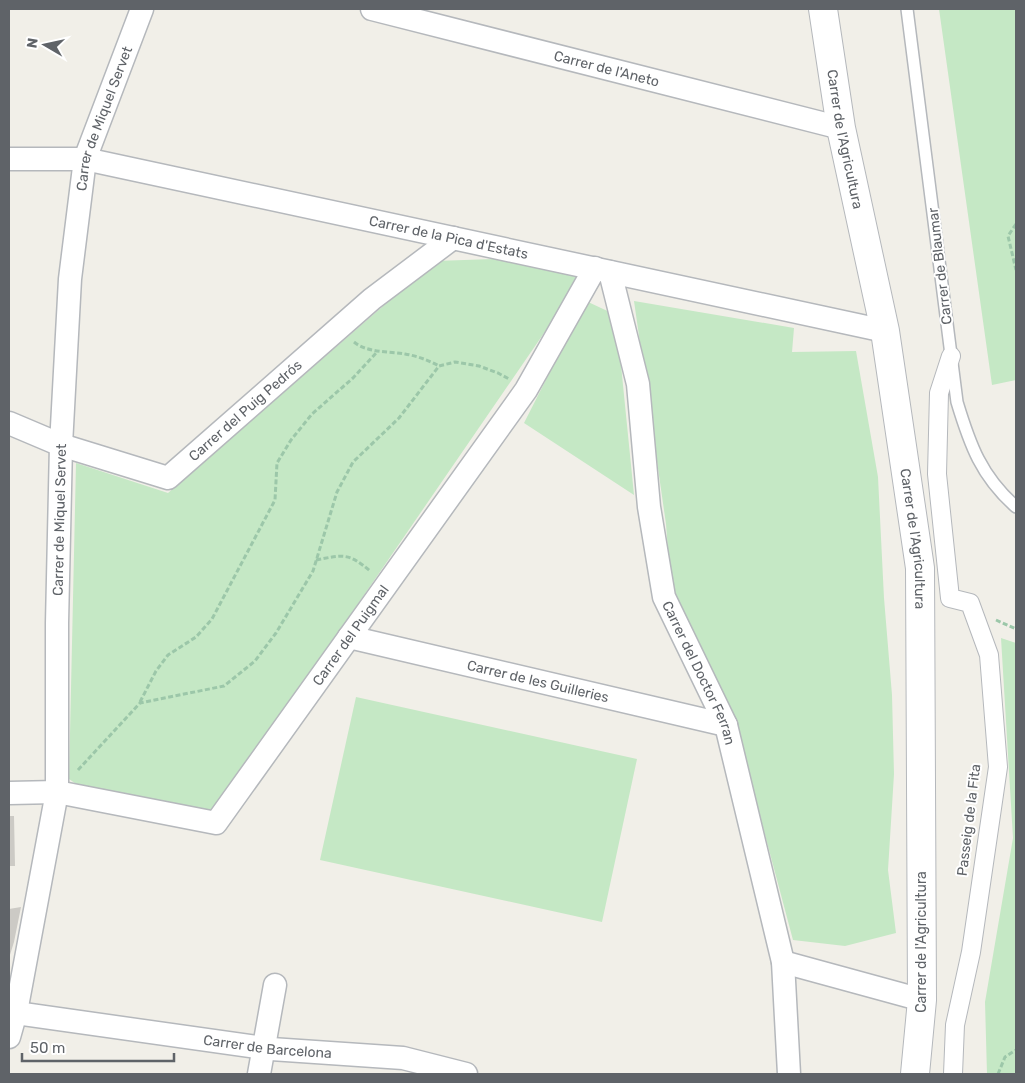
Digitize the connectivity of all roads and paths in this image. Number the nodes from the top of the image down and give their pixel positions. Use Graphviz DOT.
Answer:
graph roads {
  1 [pos="142,9"];
  2 [pos="372,9"];
  3 [pos="823,9"];
  4 [pos="907,9"];
  5 [pos="841,128"];
  6 [pos="9,159"];
  7 [pos="85,159"];
  8 [pos="1016,224"];
  9 [pos="453,238"];
  10 [pos="603,270"];
  11 [pos="1016,270"];
  12 [pos="339,328"];
  13 [pos="885,331"];
  14 [pos="378,351"];
  15 [pos="951,356"];
  16 [pos="439,366"];
  17 [pos="526,390"];
  18 [pos="9,423"];
  19 [pos="60,445"];
  20 [pos="1016,507"];
  21 [pos="316,560"];
  22 [pos="386,585"];
  23 [pos="349,638"];
  24 [pos="140,703"];
  25 [pos="726,724"];
  26 [pos="57,792"];
  27 [pos="9,793"];
  28 [pos="783,962"];
  29 [pos="275,985"];
  30 [pos="922,1000"];
  31 [pos="12,1012"];
  32 [pos="9,1037"];
  33 [pos="264,1048"];
  34 [pos="1016,1050"];
  35 [pos="402,1066"];
  36 [pos="259,1074"];
  37 [pos="466,1074"];
  38 [pos="789,1074"];
  39 [pos="915,1074"];
  40 [pos="953,1074"];
  41 [pos="998,1074"];
  1 -- 7 [label="street, Carrer de Miquel Servet"];
  2 -- 5 [label="street, Carrer de l'Aneto"];
  3 -- 5 [label="street, Carrer de l'Agricultura"];
  4 -- 15 [label="lane, Carrer de Blaumar"];
  5 -- 13 [label="street, Carrer de l'Agricultura"];
  6 -- 7 [label="street, Carrer de la Pica d'Estats"];
  7 -- 9 [label="street, Carrer de la Pica d'Estats"];
  7 -- 19 [label="street, Carrer de Miquel Servet"];
  8 -- 11 [label="path"];
  9 -- 10 [label="street, Carrer de la Pica d'Estats"];
  9 -- 12 [label="street, Carrer del Puig Pedrós"];
  10 -- 13 [label="street, Carrer de la Pica d'Estats"];
  10 -- 17 [label="street, Carrer del Puigmal"];
  10 -- 25 [label="street, Carrer del Doctor Ferran"];
  12 -- 14 [label="path"];
  12 -- 19 [label="street, Carrer del Puig Pedrós"];
  13 -- 30 [label="street, Carrer de l'Agricultura"];
  14 -- 16 [label="path"];
  14 -- 24 [label="path"];
  15 -- 20 [label="lane, Carrer de Blaumar"];
  15 -- 40 [label="street"];
  16 -- 17 [label="path"];
  16 -- 21 [label="path"];
  17 -- 22 [label="street, Carrer del Puigmal"];
  18 -- 19 [label="street, Carrer del Puig Pedrós"];
  19 -- 26 [label="street, Carrer de Miquel Servet"];
  21 -- 22 [label="path"];
  21 -- 24 [label="path"];
  22 -- 23 [label="street, Carrer del Puigmal"];
  23 -- 25 [label="street, Carrer de les Guilleries"];
  23 -- 26 [label="street, Carrer del Puigmal"];
  24 -- 26 [label="path"];
  25 -- 28 [label="street, Carrer del Doctor Ferran"];
  26 -- 27 [label="street, Carrer del Puigmal"];
  26 -- 31 [label="street, Carrer de Miquel Servet"];
  28 -- 30 [label="street"];
  28 -- 38 [label="street, Carrer del Doctor Ferran"];
  29 -- 33 [label="street"];
  30 -- 39 [label="street, Carrer de l'Agricultura"];
  31 -- 32 [label="street, Carrer de Miquel Servet"];
  31 -- 33 [label="street, Carrer de Barcelona"];
  33 -- 35 [label="street, Carrer de Barcelona"];
  33 -- 36 [label="street"];
  34 -- 41 [label="path"];
  35 -- 37 [label="street, Carrer de Barcelona"];
}
